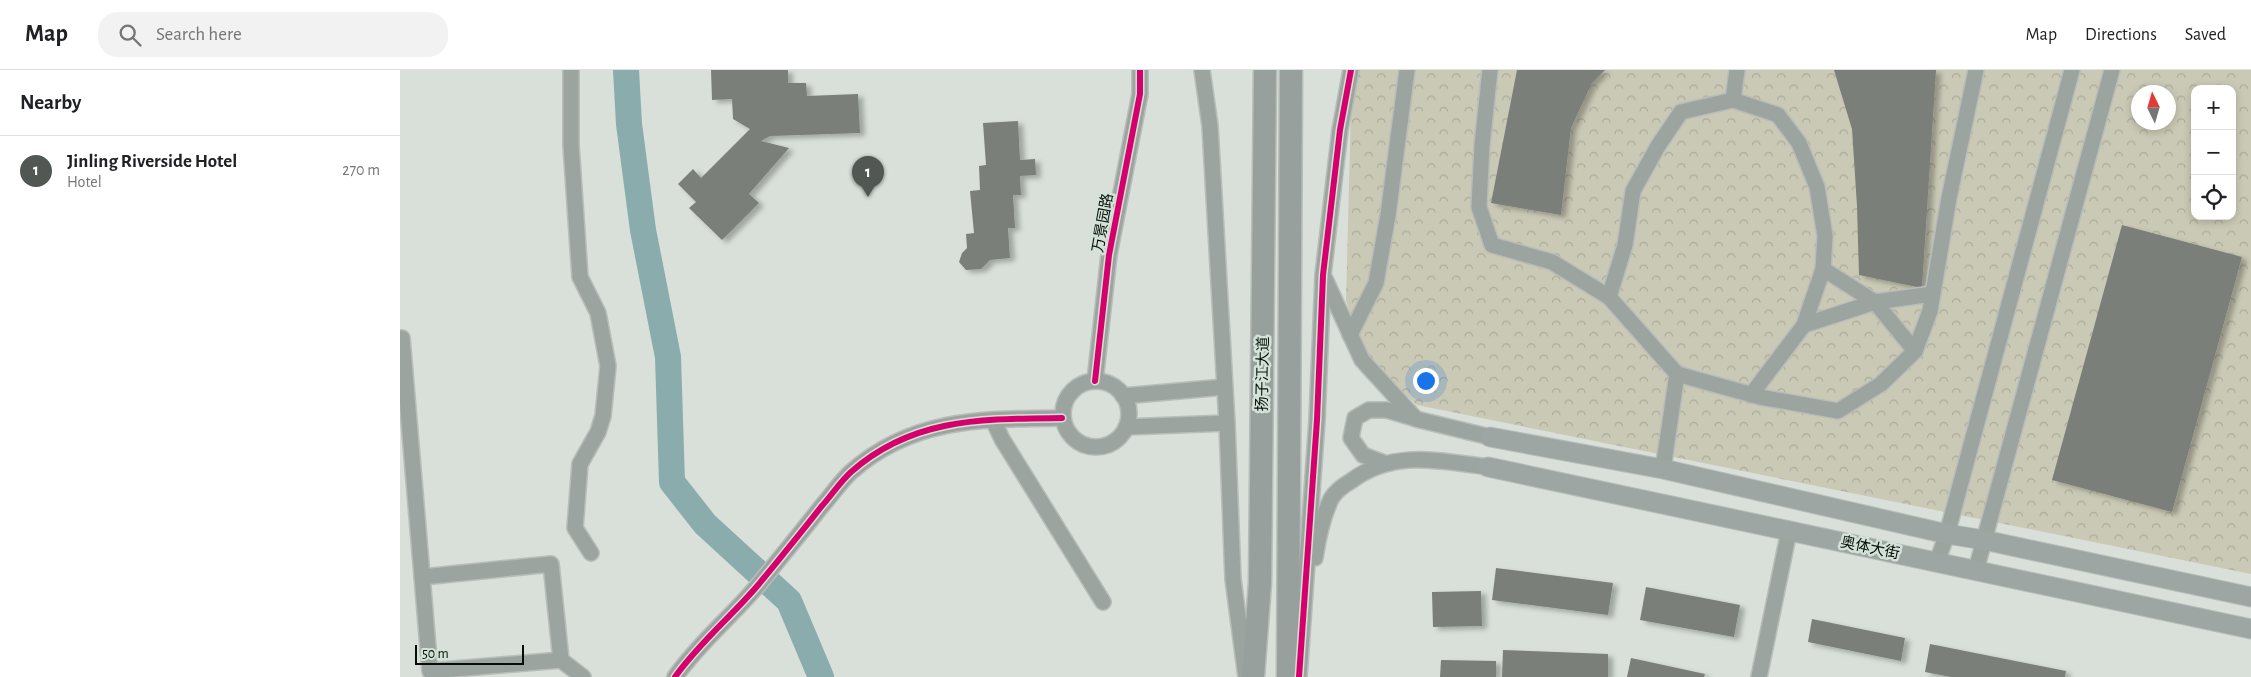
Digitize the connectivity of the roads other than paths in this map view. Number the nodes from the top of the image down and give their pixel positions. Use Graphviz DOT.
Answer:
graph roads {
  1 [pos="571,70"];
  2 [pos="1140,70"];
  3 [pos="1202,70"];
  4 [pos="1265,70"];
  5 [pos="1290,70"];
  6 [pos="1351,70"];
  7 [pos="1407,70"];
  8 [pos="1490,70"];
  9 [pos="1737,70"];
  10 [pos="1976,70"];
  11 [pos="2072,70"];
  12 [pos="2112,70"];
  13 [pos="1733,100"];
  14 [pos="1823,269"];
  15 [pos="1323,275"];
  16 [pos="1932,294"];
  17 [pos="1609,297"];
  18 [pos="1875,302"];
  19 [pos="1804,325"];
  20 [pos="1350,335"];
  21 [pos="402,338"];
  22 [pos="1915,351"];
  23 [pos="1677,374"];
  24 [pos="1095,381"];
  25 [pos="1224,387"];
  26 [pos="1751,395"];
  27 [pos="1124,396"];
  28 [pos="1062,418"];
  29 [pos="1416,419"];
  30 [pos="993,420"];
  31 [pos="1227,424"];
  32 [pos="1126,428"];
  33 [pos="1490,437"];
  34 [pos="1384,463"];
  35 [pos="1488,467"];
  36 [pos="1663,469"];
  37 [pos="1789,531"];
  38 [pos="1947,534"];
  39 [pos="1984,540"];
  40 [pos="591,553"];
  41 [pos="1936,562"];
  42 [pos="1976,570"];
  43 [pos="422,578"];
  44 [pos="2251,597"];
  45 [pos="1103,602"];
  46 [pos="1302,626"];
  47 [pos="2251,629"];
  48 [pos="561,660"];
  49 [pos="583,677"];
  50 [pos="675,677"];
  51 [pos="1246,677"];
  52 [pos="1253,677"];
  53 [pos="1288,677"];
  54 [pos="1298,677"];
  55 [pos="1759,677"];
  1 -- 40 [label="street"];
  2 -- 24 [label="street, 万景园路"];
  3 -- 25 [label="street"];
  4 -- 52 [label="highway, 扬子江大道"];
  5 -- 53 [label="highway, 扬子江大道"];
  6 -- 15 [label="street"];
  7 -- 20 [label="street"];
  8 -- 17 [label="street"];
  9 -- 13 [label="street"];
  10 -- 16 [label="street"];
  11 -- 38 [label="street"];
  12 -- 39 [label="street"];
  13 -- 14 [label="street"];
  13 -- 17 [label="street"];
  14 -- 18 [label="street"];
  14 -- 19 [label="street"];
  15 -- 20 [label="street"];
  15 -- 46 [label="street"];
  16 -- 18 [label="street"];
  16 -- 22 [label="street"];
  17 -- 23 [label="street"];
  18 -- 19 [label="street"];
  18 -- 22 [label="street"];
  19 -- 26 [label="street"];
  20 -- 29 [label="street"];
  21 -- 43 [label="street"];
  22 -- 26 [label="street"];
  23 -- 26 [label="street"];
  23 -- 36 [label="street"];
  24 -- 27 [label="street"];
  24 -- 28 [label="street"];
  25 -- 27 [label="street"];
  25 -- 31 [label="street"];
  27 -- 32 [label="street"];
  28 -- 30 [label="street"];
  28 -- 32 [label="street"];
  29 -- 33 [label="street"];
  29 -- 34 [label="street"];
  30 -- 45 [label="street"];
  30 -- 50 [label="street"];
  31 -- 32 [label="street"];
  31 -- 51 [label="street"];
  33 -- 36 [label="main road, 奥体大街"];
  34 -- 35 [label="street"];
  34 -- 46 [label="street"];
  35 -- 37 [label="main road, 奥体大街"];
  36 -- 38 [label="main road, 奥体大街"];
  37 -- 41 [label="main road, 奥体大街"];
  37 -- 55 [label="street"];
  38 -- 39 [label="main road, 奥体大街"];
  38 -- 41 [label="street"];
  39 -- 42 [label="street"];
  39 -- 44 [label="main road, 奥体大街"];
  41 -- 42 [label="main road, 奥体大街"];
  42 -- 47 [label="main road, 奥体大街"];
  43 -- 48 [label="street"];
  43 -- 48 [label="street"];
  46 -- 54 [label="street"];
  48 -- 49 [label="street"];
}
